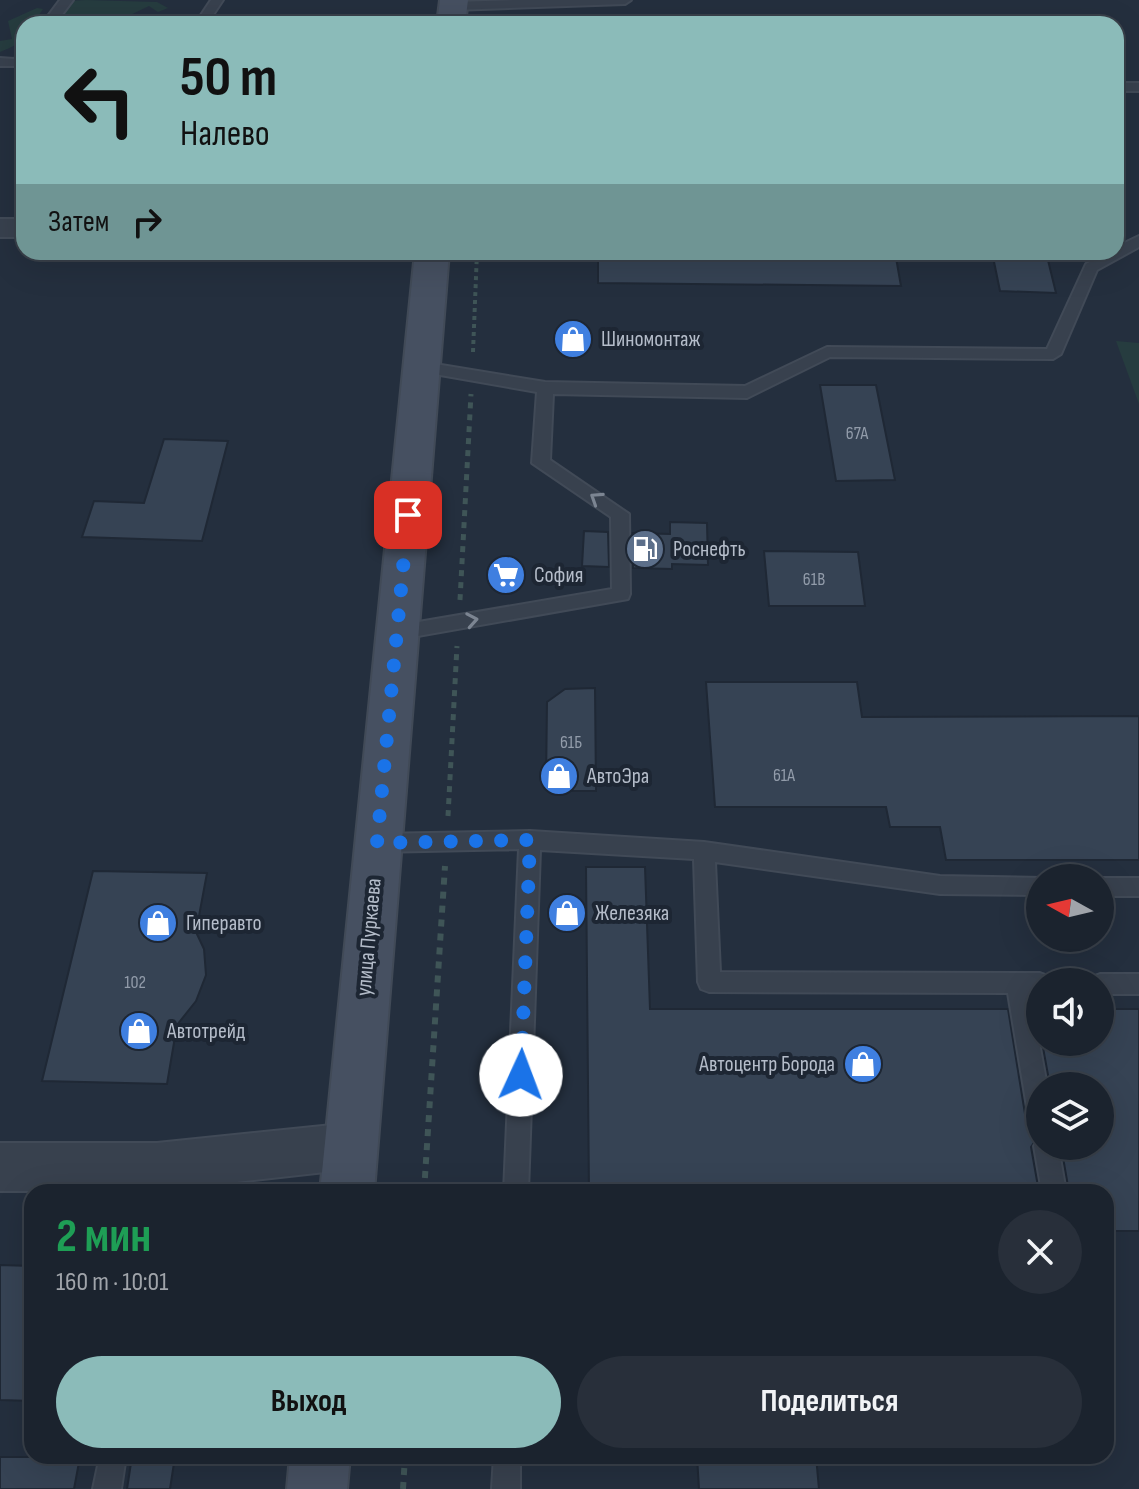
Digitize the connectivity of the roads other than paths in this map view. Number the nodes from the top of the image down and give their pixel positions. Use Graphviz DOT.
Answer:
graph roads {
  1 [pos="67,0"];
  2 [pos="625,0"];
  3 [pos="453,10"];
  4 [pos="54,16"];
  5 [pos="431,260"];
  6 [pos="1104,260"];
  7 [pos="423,367"];
  8 [pos="545,388"];
  9 [pos="395,633"];
  10 [pos="530,840"];
  11 [pos="377,843"];
  12 [pos="704,851"];
  13 [pos="1026,886"];
  14 [pos="1114,887"];
  15 [pos="1139,887"];
  16 [pos="1026,983"];
  17 [pos="1114,984"];
  18 [pos="1139,984"];
  19 [pos="1048,1160"];
  20 [pos="0,1167"];
  21 [pos="350,1169"];
  22 [pos="155,1179"];
  23 [pos="516,1184"];
  24 [pos="1053,1184"];
  25 [pos="112,1464"];
  26 [pos="319,1464"];
  27 [pos="507,1464"];
  28 [pos="107,1489"];
  29 [pos="317,1489"];
  30 [pos="506,1489"];
  1 -- 4 [label="lane"];
  2 -- 3 [label="lane"];
  5 -- 7 [label="main road, улица Пуркаева"];
  6 -- 8 [label="lane"];
  7 -- 8 [label="lane"];
  7 -- 9 [label="main road, улица Пуркаева"];
  9 -- 8 [label="lane, one-way"];
  9 -- 11 [label="main road, улица Пуркаева"];
  10 -- 11 [label="lane"];
  10 -- 12 [label="lane"];
  10 -- 23 [label="lane"];
  11 -- 21 [label="main road, улица Пуркаева"];
  12 -- 13 [label="lane"];
  12 -- 16 [label="lane"];
  14 -- 15 [label="lane"];
  17 -- 18 [label="lane"];
  19 -- 24 [label="lane"];
  20 -- 22 [label="street"];
  21 -- 22 [label="street"];
  25 -- 28 [label="lane"];
  26 -- 29 [label="main road"];
  27 -- 30 [label="lane"];
}
